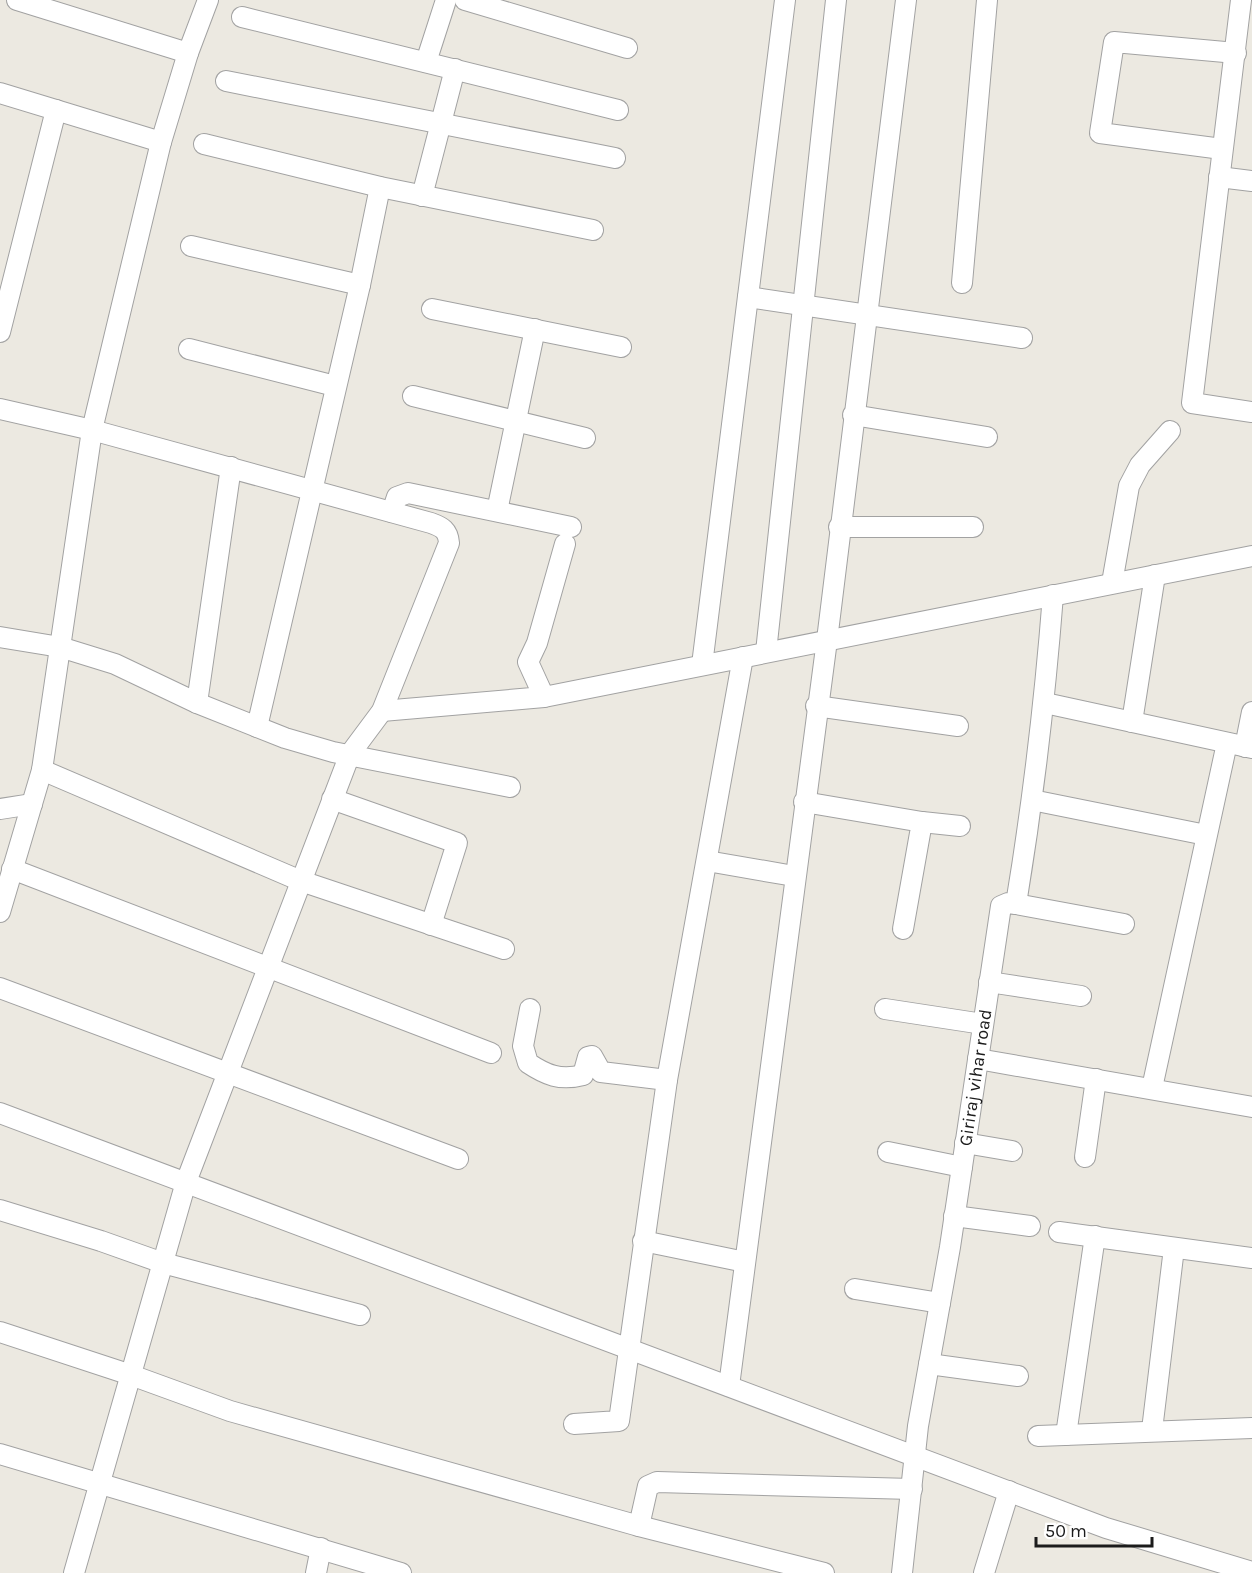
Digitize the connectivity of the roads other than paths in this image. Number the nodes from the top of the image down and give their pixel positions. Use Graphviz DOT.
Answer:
graph roads {
  1 [pos="17,0"];
  2 [pos="208,0"];
  3 [pos="446,0"];
  4 [pos="465,0"];
  5 [pos="785,0"];
  6 [pos="836,0"];
  7 [pos="906,0"];
  8 [pos="987,0"];
  9 [pos="1241,0"];
  10 [pos="242,17"];
  11 [pos="627,48"];
  12 [pos="188,53"];
  13 [pos="1236,53"];
  14 [pos="426,62"];
  15 [pos="455,69"];
  16 [pos="226,81"];
  17 [pos="0,93"];
  18 [pos="56,110"];
  19 [pos="618,110"];
  20 [pos="441,123"];
  21 [pos="161,141"];
  22 [pos="204,144"];
  23 [pos="1222,149"];
  24 [pos="615,158"];
  25 [pos="1219,177"];
  26 [pos="1252,181"];
  27 [pos="380,187"];
  28 [pos="422,196"];
  29 [pos="593,230"];
  30 [pos="191,246"];
  31 [pos="962,283"];
  32 [pos="360,285"];
  33 [pos="748,297"];
  34 [pos="803,305"];
  35 [pos="432,309"];
  36 [pos="866,315"];
  37 [pos="1,322"];
  38 [pos="535,329"];
  39 [pos="1022,338"];
  40 [pos="621,347"];
  41 [pos="189,349"];
  42 [pos="335,386"];
  43 [pos="413,396"];
  44 [pos="0,409"];
  45 [pos="1252,411"];
  46 [pos="853,416"];
  47 [pos="516,419"];
  48 [pos="92,430"];
  49 [pos="1170,431"];
  50 [pos="987,437"];
  51 [pos="585,438"];
  52 [pos="231,467"];
  53 [pos="310,491"];
  54 [pos="497,511"];
  55 [pos="392,512"];
  56 [pos="839,527"];
  57 [pos="973,527"];
  58 [pos="1252,555"];
  59 [pos="1155,575"];
  60 [pos="1112,584"];
  61 [pos="1053,595"];
  62 [pos="0,637"];
  63 [pos="826,640"];
  64 [pos="60,647"];
  65 [pos="766,652"];
  66 [pos="743,657"];
  67 [pos="702,665"];
  68 [pos="544,697"];
  69 [pos="197,703"];
  70 [pos="1045,703"];
  71 [pos="816,706"];
  72 [pos="382,711"];
  73 [pos="1252,712"];
  74 [pos="1132,722"];
  75 [pos="958,726"];
  76 [pos="257,727"];
  77 [pos="1241,746"];
  78 [pos="350,754"];
  79 [pos="42,770"];
  80 [pos="510,787"];
  81 [pos="332,799"];
  82 [pos="1032,801"];
  83 [pos="804,802"];
  84 [pos="32,804"];
  85 [pos="0,809"];
  86 [pos="922,822"];
  87 [pos="960,826"];
  88 [pos="1206,835"];
  89 [pos="707,861"];
  90 [pos="12,869"];
  91 [pos="794,876"];
  92 [pos="301,881"];
  93 [pos="1016,904"];
  94 [pos="0,912"];
  95 [pos="1124,924"];
  96 [pos="431,925"];
  97 [pos="903,928"];
  98 [pos="504,949"];
  99 [pos="268,968"];
  100 [pos="989,982"];
  101 [pos="0,988"];
  102 [pos="1081,996"];
  103 [pos="530,1009"];
  104 [pos="885,1009"];
  105 [pos="983,1024"];
  106 [pos="491,1053"];
  107 [pos="978,1059"];
  108 [pos="228,1073"];
  109 [pos="1096,1079"];
  110 [pos="667,1080"];
  111 [pos="1152,1088"];
  112 [pos="1252,1107"];
  113 [pos="0,1113"];
  114 [pos="965,1143"];
  115 [pos="1012,1151"];
  116 [pos="888,1152"];
  117 [pos="1085,1157"];
  118 [pos="458,1159"];
  119 [pos="962,1167"];
  120 [pos="186,1182"];
  121 [pos="0,1210"];
  122 [pos="954,1216"];
  123 [pos="1030,1226"];
  124 [pos="1059,1232"];
  125 [pos="1095,1236"];
  126 [pos="643,1241"];
  127 [pos="1174,1248"];
  128 [pos="1252,1258"];
  129 [pos="745,1262"];
  130 [pos="163,1263"];
  131 [pos="855,1289"];
  132 [pos="940,1303"];
  133 [pos="360,1315"];
  134 [pos="0,1332"];
  135 [pos="628,1348"];
  136 [pos="929,1364"];
  137 [pos="131,1375"];
  138 [pos="1018,1376"];
  139 [pos="729,1386"];
  140 [pos="574,1424"];
  141 [pos="1252,1428"];
  142 [pos="1152,1430"];
  143 [pos="1066,1435"];
  144 [pos="1038,1436"];
  145 [pos="0,1454"];
  146 [pos="915,1455"];
  147 [pos="100,1484"];
  148 [pos="912,1489"];
  149 [pos="1009,1491"];
  150 [pos="639,1526"];
  151 [pos="321,1548"];
  152 [pos="799,1569"];
  153 [pos="1252,1572"];
  154 [pos="74,1573"];
  155 [pos="316,1573"];
  156 [pos="401,1573"];
  157 [pos="824,1573"];
  158 [pos="902,1573"];
  159 [pos="984,1573"];
  1 -- 12 [label="street"];
  2 -- 12 [label="street"];
  3 -- 14 [label="street"];
  4 -- 11 [label="street"];
  5 -- 33 [label="street"];
  6 -- 34 [label="street"];
  7 -- 36 [label="street"];
  8 -- 31 [label="street"];
  9 -- 13 [label="street"];
  10 -- 14 [label="street"];
  12 -- 21 [label="street"];
  13 -- 23 [label="street"];
  13 -- 23 [label="street"];
  14 -- 15 [label="street"];
  15 -- 19 [label="street"];
  15 -- 20 [label="street"];
  16 -- 20 [label="street"];
  17 -- 18 [label="street"];
  18 -- 21 [label="street"];
  18 -- 37 [label="street"];
  20 -- 24 [label="street"];
  20 -- 28 [label="street"];
  21 -- 48 [label="street"];
  22 -- 27 [label="street"];
  23 -- 25 [label="street"];
  25 -- 26 [label="street"];
  25 -- 45 [label="street"];
  27 -- 28 [label="street"];
  27 -- 32 [label="street"];
  28 -- 29 [label="street"];
  30 -- 32 [label="street"];
  32 -- 42 [label="street"];
  33 -- 34 [label="street"];
  33 -- 67 [label="street"];
  34 -- 36 [label="street"];
  34 -- 65 [label="street"];
  35 -- 38 [label="street"];
  36 -- 39 [label="street"];
  36 -- 46 [label="street"];
  38 -- 40 [label="street"];
  38 -- 47 [label="street"];
  41 -- 42 [label="street"];
  42 -- 53 [label="street"];
  43 -- 47 [label="street"];
  44 -- 48 [label="street"];
  46 -- 50 [label="street"];
  46 -- 56 [label="street"];
  47 -- 51 [label="street"];
  47 -- 54 [label="street"];
  48 -- 52 [label="street"];
  48 -- 64 [label="street"];
  49 -- 60 [label="street"];
  52 -- 53 [label="street"];
  52 -- 69 [label="street"];
  53 -- 55 [label="street"];
  53 -- 76 [label="street"];
  54 -- 55 [label="street"];
  54 -- 68 [label="street"];
  55 -- 72 [label="street"];
  56 -- 57 [label="street"];
  56 -- 63 [label="street"];
  58 -- 59 [label="street"];
  59 -- 60 [label="street"];
  59 -- 74 [label="street"];
  60 -- 61 [label="street"];
  61 -- 63 [label="street"];
  61 -- 70 [label="street"];
  62 -- 64 [label="street"];
  63 -- 65 [label="street"];
  63 -- 71 [label="street"];
  64 -- 69 [label="street"];
  64 -- 79 [label="street"];
  65 -- 66 [label="street"];
  66 -- 67 [label="street"];
  66 -- 89 [label="street"];
  67 -- 68 [label="street"];
  68 -- 72 [label="street"];
  69 -- 76 [label="street"];
  70 -- 74 [label="street"];
  70 -- 82 [label="street"];
  71 -- 75 [label="street"];
  71 -- 83 [label="street"];
  72 -- 78 [label="street"];
  73 -- 77 [label="street"];
  74 -- 77 [label="street"];
  76 -- 78 [label="street"];
  77 -- 88 [label="street"];
  78 -- 80 [label="street"];
  78 -- 81 [label="street"];
  79 -- 84 [label="street"];
  79 -- 92 [label="street"];
  81 -- 92 [label="street"];
  81 -- 96 [label="street"];
  82 -- 88 [label="street"];
  82 -- 93 [label="street"];
  83 -- 86 [label="street"];
  83 -- 91 [label="street"];
  84 -- 85 [label="street"];
  84 -- 90 [label="street"];
  86 -- 87 [label="street"];
  86 -- 97 [label="street"];
  88 -- 111 [label="street"];
  89 -- 91 [label="street"];
  89 -- 110 [label="street"];
  90 -- 94 [label="street"];
  90 -- 99 [label="street"];
  91 -- 129 [label="street"];
  92 -- 96 [label="street"];
  92 -- 99 [label="street"];
  93 -- 95 [label="street"];
  93 -- 100 [label="street, Giriraj vihar road"];
  96 -- 98 [label="street"];
  99 -- 106 [label="street"];
  99 -- 108 [label="street"];
  100 -- 102 [label="street"];
  100 -- 105 [label="street, Giriraj vihar road"];
  101 -- 108 [label="street"];
  103 -- 110 [label="street"];
  104 -- 105 [label="street"];
  105 -- 107 [label="street, Giriraj vihar road"];
  107 -- 109 [label="street"];
  107 -- 114 [label="street, Giriraj vihar road"];
  108 -- 118 [label="street"];
  108 -- 120 [label="street"];
  109 -- 111 [label="street"];
  109 -- 117 [label="street"];
  110 -- 126 [label="street"];
  111 -- 112 [label="street"];
  113 -- 120 [label="street"];
  114 -- 115 [label="street"];
  114 -- 119 [label="street, Giriraj vihar road"];
  116 -- 119 [label="street"];
  119 -- 122 [label="street, Giriraj vihar road"];
  120 -- 130 [label="street"];
  120 -- 135 [label="street"];
  121 -- 130 [label="street"];
  122 -- 123 [label="street"];
  122 -- 132 [label="street, Giriraj vihar road"];
  124 -- 125 [label="street"];
  125 -- 127 [label="street"];
  125 -- 143 [label="street"];
  126 -- 129 [label="street"];
  126 -- 135 [label="street"];
  127 -- 128 [label="street"];
  127 -- 142 [label="street"];
  129 -- 139 [label="street"];
  130 -- 133 [label="street"];
  130 -- 137 [label="street"];
  131 -- 132 [label="street"];
  132 -- 136 [label="street, Giriraj vihar road"];
  134 -- 137 [label="street"];
  135 -- 139 [label="street"];
  135 -- 140 [label="street"];
  136 -- 138 [label="street"];
  136 -- 146 [label="street, Giriraj vihar road"];
  137 -- 147 [label="street"];
  137 -- 150 [label="street"];
  139 -- 146 [label="street"];
  141 -- 142 [label="street"];
  142 -- 143 [label="street"];
  143 -- 144 [label="street"];
  145 -- 147 [label="street"];
  146 -- 148 [label="street, Giriraj vihar road"];
  146 -- 149 [label="street"];
  147 -- 151 [label="street"];
  147 -- 154 [label="street"];
  148 -- 150 [label="street"];
  148 -- 158 [label="street, Giriraj vihar road"];
  149 -- 153 [label="street"];
  149 -- 159 [label="street"];
  150 -- 152 [label="street"];
  151 -- 155 [label="street"];
  151 -- 156 [label="street"];
  152 -- 157 [label="street"];
}
